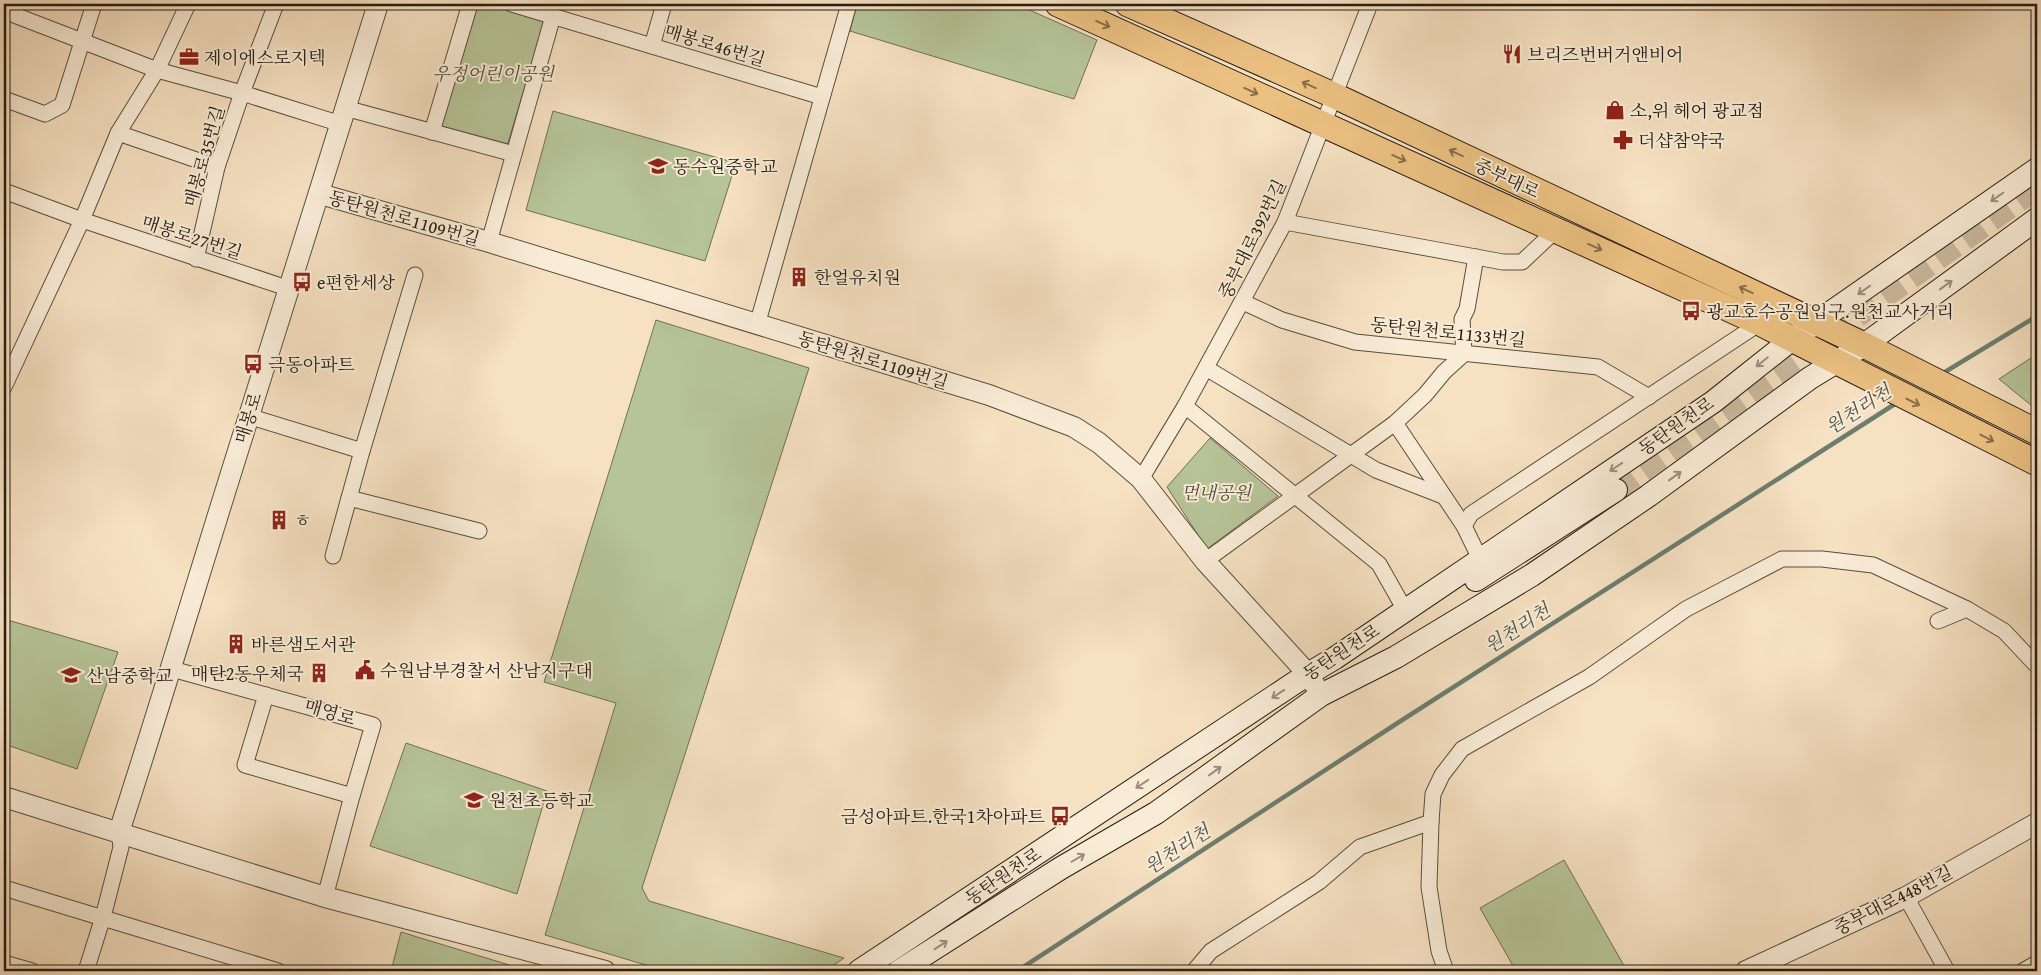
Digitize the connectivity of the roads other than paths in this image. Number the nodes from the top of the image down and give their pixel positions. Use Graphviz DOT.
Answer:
graph roads {
  1 [pos="94,4"];
  2 [pos="188,4"];
  3 [pos="276,4"];
  4 [pos="378,4"];
  5 [pos="470,4"];
  6 [pos="512,4"];
  7 [pos="664,4"];
  8 [pos="849,4"];
  9 [pos="1058,4"];
  10 [pos="1128,4"];
  11 [pos="1370,4"];
  12 [pos="9,9"];
  13 [pos="554,16"];
  14 [pos="81,41"];
  15 [pos="652,46"];
  16 [pos="157,70"];
  17 [pos="242,92"];
  18 [pos="1333,96"];
  19 [pos="822,97"];
  20 [pos="4,99"];
  21 [pos="343,116"];
  22 [pos="1323,124"];
  23 [pos="432,132"];
  24 [pos="118,133"];
  25 [pos="514,154"];
  26 [pos="217,167"];
  27 [pos="2037,169"];
  28 [pos="4,191"];
  29 [pos="320,194"];
  30 [pos="2037,218"];
  31 [pos="82,220"];
  32 [pos="1285,222"];
  33 [pos="1556,230"];
  34 [pos="489,242"];
  35 [pos="1476,256"];
  36 [pos="196,259"];
  37 [pos="415,275"];
  38 [pos="290,289"];
  39 [pos="1243,302"];
  40 [pos="1760,323"];
  41 [pos="1816,323"];
  42 [pos="757,324"];
  43 [pos="1791,340"];
  44 [pos="1874,350"];
  45 [pos="1464,354"];
  46 [pos="1845,367"];
  47 [pos="1206,368"];
  48 [pos="4,387"];
  49 [pos="1649,397"];
  50 [pos="1185,406"];
  51 [pos="248,416"];
  52 [pos="1395,423"];
  53 [pos="2037,432"];
  54 [pos="362,451"];
  55 [pos="1350,455"];
  56 [pos="2037,464"];
  57 [pos="1140,479"];
  58 [pos="1295,495"];
  59 [pos="1443,496"];
  60 [pos="349,498"];
  61 [pos="1464,526"];
  62 [pos="479,531"];
  63 [pos="333,556"];
  64 [pos="1480,559"];
  65 [pos="1205,561"];
  66 [pos="1967,609"];
  67 [pos="1405,610"];
  68 [pos="1938,621"];
  69 [pos="2037,666"];
  70 [pos="172,669"];
  71 [pos="1308,674"];
  72 [pos="266,695"];
  73 [pos="1321,695"];
  74 [pos="352,796"];
  75 [pos="4,797"];
  76 [pos="1431,822"];
  77 [pos="2037,823"];
  78 [pos="119,832"];
  79 [pos="4,888"];
  80 [pos="325,897"];
  81 [pos="1906,897"];
  82 [pos="103,917"];
  83 [pos="4,963"];
  84 [pos="2037,964"];
  85 [pos="32,971"];
  86 [pos="86,971"];
  87 [pos="278,971"];
  88 [pos="605,971"];
  89 [pos="859,971"];
  90 [pos="899,971"];
  91 [pos="1194,971"];
  92 [pos="1446,971"];
  93 [pos="1746,971"];
  94 [pos="1947,971"];
  95 [pos="2023,971"];
  1 -- 14 [label="street"];
  2 -- 16 [label="street"];
  3 -- 17 [label="street, 매봉로35번길"];
  4 -- 21 [label="street, 매봉로"];
  5 -- 23 [label="street"];
  6 -- 13 [label="street, 매봉로46번길"];
  7 -- 15 [label="street"];
  8 -- 19 [label="street"];
  9 -- 22 [label="main road, 중부대로, one-way"];
  18 -- 10 [label="main road, 중부대로, one-way"];
  11 -- 18 [label="street, 중부대로392번길"];
  12 -- 14 [label="street, 매봉로35번길"];
  13 -- 15 [label="street, 매봉로46번길"];
  13 -- 25 [label="street, 동탄원천로1109번길"];
  14 -- 16 [label="street, 매봉로35번길"];
  14 -- 20 [label="street"];
  15 -- 19 [label="street, 매봉로46번길"];
  16 -- 17 [label="street, 매봉로35번길"];
  16 -- 24 [label="street"];
  17 -- 21 [label="street, 매봉로35번길"];
  17 -- 26 [label="street, 매봉로35번길"];
  18 -- 22 [label="street, 중부대로392번길"];
  41 -- 18 [label="main road, 중부대로, one-way"];
  19 -- 42 [label="street"];
  21 -- 23 [label="street"];
  21 -- 29 [label="street, 매봉로"];
  22 -- 32 [label="street, 중부대로392번길"];
  22 -- 33 [label="main road, 중부대로, one-way"];
  23 -- 25 [label="street"];
  24 -- 26 [label="street"];
  24 -- 31 [label="street"];
  25 -- 34 [label="street, 동탄원천로1109번길"];
  26 -- 36 [label="street, 매봉로35번길"];
  27 -- 41 [label="main road, 동탄원천로, one-way"];
  28 -- 31 [label="street, 매봉로27번길"];
  29 -- 34 [label="street, 동탄원천로1109번길"];
  29 -- 38 [label="street, 매봉로"];
  44 -- 30 [label="main road, 동탄원천로, one-way"];
  31 -- 36 [label="street, 매봉로27번길"];
  31 -- 48 [label="street"];
  32 -- 35 [label="street"];
  32 -- 39 [label="street, 중부대로392번길"];
  33 -- 35 [label="street"];
  33 -- 40 [label="main road, 중부대로, one-way"];
  34 -- 42 [label="street, 동탄원천로1109번길"];
  35 -- 45 [label="street"];
  36 -- 38 [label="street, 매봉로27번길"];
  37 -- 54 [label="street"];
  38 -- 51 [label="street, 매봉로"];
  39 -- 45 [label="street, 동탄원천로1133번길"];
  39 -- 47 [label="street, 중부대로392번길"];
  40 -- 43 [label="main road, 중부대로"];
  40 -- 49 [label="street"];
  41 -- 43 [label="main road, 동탄원천로"];
  41 -- 44 [label="main road, 중부대로"];
  42 -- 57 [label="street, 동탄원천로1109번길"];
  43 -- 46 [label="main road, 중부대로"];
  43 -- 64 [label="main road, 동탄원천로, one-way"];
  44 -- 46 [label="main road, 동탄원천로"];
  44 -- 53 [label="main road, 중부대로"];
  45 -- 49 [label="street, 동탄원천로1133번길"];
  45 -- 52 [label="street"];
  46 -- 56 [label="main road, 중부대로, one-way"];
  73 -- 46 [label="main road, 동탄원천로, one-way"];
  47 -- 50 [label="street, 중부대로392번길"];
  47 -- 55 [label="street"];
  49 -- 61 [label="street"];
  50 -- 57 [label="street, 중부대로392번길"];
  50 -- 58 [label="street"];
  51 -- 54 [label="street"];
  51 -- 70 [label="street, 매봉로"];
  52 -- 55 [label="street"];
  52 -- 59 [label="street"];
  54 -- 60 [label="street"];
  55 -- 58 [label="street"];
  55 -- 59 [label="street"];
  57 -- 65 [label="street, 동탄원천로1109번길"];
  58 -- 65 [label="street"];
  58 -- 67 [label="street"];
  59 -- 61 [label="street"];
  60 -- 62 [label="street"];
  60 -- 63 [label="street"];
  61 -- 64 [label="street"];
  64 -- 67 [label="main road, 동탄원천로"];
  65 -- 71 [label="street, 동탄원천로1109번길"];
  66 -- 68 [label="street"];
  66 -- 69 [label="street"];
  66 -- 76 [label="street"];
  67 -- 71 [label="main road, 동탄원천로"];
  70 -- 72 [label="street, 매영로"];
  70 -- 78 [label="street, 매봉로"];
  71 -- 73 [label="street, 동탄원천로1109번길"];
  71 -- 73 [label="main road"];
  71 -- 89 [label="main road, 동탄원천로, one-way"];
  72 -- 74 [label="street"];
  72 -- 74 [label="street, 매영로"];
  90 -- 73 [label="main road, 동탄원천로, one-way"];
  74 -- 80 [label="street, 매영로"];
  75 -- 78 [label="street"];
  76 -- 91 [label="street"];
  76 -- 92 [label="street"];
  77 -- 81 [label="street, 중부대로448번길"];
  78 -- 80 [label="street"];
  78 -- 82 [label="street"];
  79 -- 82 [label="street"];
  80 -- 88 [label="street"];
  81 -- 93 [label="street, 중부대로448번길"];
  81 -- 94 [label="street"];
  82 -- 86 [label="street"];
  82 -- 87 [label="street"];
  83 -- 85 [label="street"];
  84 -- 95 [label="street"];
}
